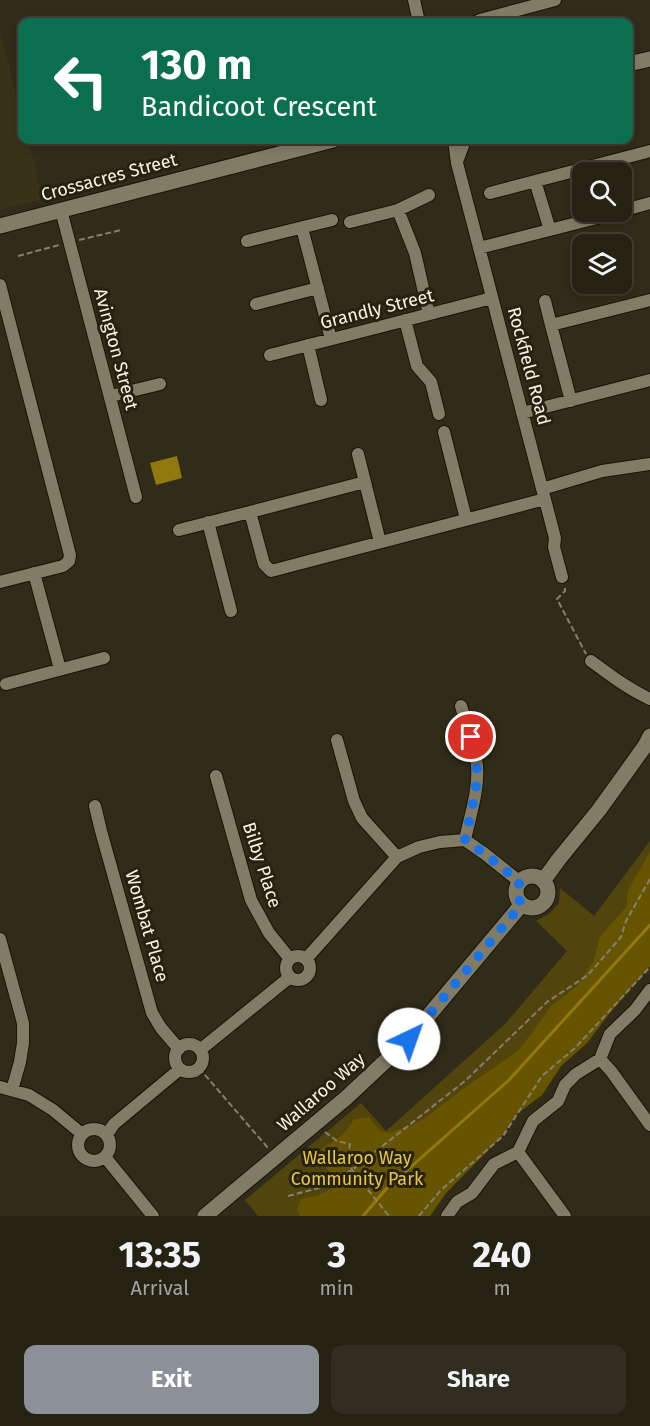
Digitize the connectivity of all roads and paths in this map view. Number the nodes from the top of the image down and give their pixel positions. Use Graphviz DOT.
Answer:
graph roads {
  1 [pos="414,0"];
  2 [pos="555,0"];
  3 [pos="418,18"];
  4 [pos="488,18"];
  5 [pos="650,59"];
  6 [pos="633,63"];
  7 [pos="317,144"];
  8 [pos="454,144"];
  9 [pos="464,144"];
  10 [pos="650,151"];
  11 [pos="457,163"];
  12 [pos="535,181"];
  13 [pos="490,193"];
  14 [pos="429,195"];
  15 [pos="650,203"];
  16 [pos="632,208"];
  17 [pos="61,210"];
  18 [pos="398,210"];
  19 [pos="332,220"];
  20 [pos="350,222"];
  21 [pos="579,222"];
  22 [pos="0,226"];
  23 [pos="302,228"];
  24 [pos="550,230"];
  25 [pos="247,241"];
  26 [pos="479,248"];
  27 [pos="0,285"];
  28 [pos="318,288"];
  29 [pos="492,298"];
  30 [pos="650,300"];
  31 [pos="545,301"];
  32 [pos="256,304"];
  33 [pos="429,314"];
  34 [pos="405,320"];
  35 [pos="551,325"];
  36 [pos="331,339"];
  37 [pos="308,345"];
  38 [pos="270,355"];
  39 [pos="650,380"];
  40 [pos="160,384"];
  41 [pos="111,396"];
  42 [pos="321,400"];
  43 [pos="571,401"];
  44 [pos="522,413"];
  45 [pos="440,414"];
  46 [pos="444,432"];
  47 [pos="358,454"];
  48 [pos="650,464"];
  49 [pos="365,482"];
  50 [pos="543,494"];
  51 [pos="136,497"];
  52 [pos="250,512"];
  53 [pos="466,519"];
  54 [pos="208,522"];
  55 [pos="179,530"];
  56 [pos="381,542"];
  57 [pos="34,573"];
  58 [pos="562,577"];
  59 [pos="0,582"];
  60 [pos="231,611"];
  61 [pos="104,658"];
  62 [pos="591,661"];
  63 [pos="60,669"];
  64 [pos="6,684"];
  65 [pos="650,699"];
  66 [pos="461,706"];
  67 [pos="650,736"];
  68 [pos="337,740"];
  69 [pos="216,776"];
  70 [pos="95,806"];
  71 [pos="465,840"];
  72 [pos="397,857"];
  73 [pos="650,879"];
  74 [pos="543,881"];
  75 [pos="520,882"];
  76 [pos="522,904"];
  77 [pos="0,939"];
  78 [pos="290,958"];
  79 [pos="306,959"];
  80 [pos="650,967"];
  81 [pos="290,977"];
  82 [pos="650,990"];
  83 [pos="178,1049"];
  84 [pos="200,1050"];
  85 [pos="600,1059"];
  86 [pos="199,1068"];
  87 [pos="180,1069"];
  88 [pos="6,1088"];
  89 [pos="316,1124"];
  90 [pos="650,1125"];
  91 [pos="82,1134"];
  92 [pos="107,1134"];
  93 [pos="518,1152"];
  94 [pos="105,1157"];
  95 [pos="275,1158"];
  96 [pos="352,1170"];
  97 [pos="288,1196"];
  98 [pos="153,1216"];
  99 [pos="205,1216"];
  100 [pos="389,1216"];
  101 [pos="419,1216"];
  102 [pos="447,1216"];
  103 [pos="565,1216"];
  1 -- 3 [label="street"];
  2 -- 4 [label="street"];
  5 -- 6 [label="street"];
  7 -- 17 [label="street, Crossacres Street"];
  8 -- 11 [label="street, Rockfield Road"];
  9 -- 11 [label="street"];
  10 -- 12 [label="street"];
  11 -- 26 [label="street, Rockfield Road"];
  12 -- 13 [label="street"];
  12 -- 24 [label="street"];
  14 -- 18 [label="street"];
  15 -- 16 [label="street"];
  17 -- 22 [label="street, Crossacres Street"];
  17 -- 41 [label="street, Avington Street"];
  18 -- 20 [label="street"];
  18 -- 33 [label="street"];
  19 -- 23 [label="street"];
  21 -- 24 [label="street"];
  23 -- 25 [label="street"];
  23 -- 28 [label="street"];
  24 -- 26 [label="street"];
  26 -- 29 [label="street, Rockfield Road"];
  27 -- 57 [label="street"];
  28 -- 32 [label="street"];
  28 -- 36 [label="street"];
  29 -- 33 [label="street, Grandly Street"];
  29 -- 44 [label="street, Rockfield Road"];
  30 -- 35 [label="street"];
  31 -- 35 [label="street"];
  33 -- 34 [label="street, Grandly Street"];
  34 -- 36 [label="street, Grandly Street"];
  34 -- 45 [label="street"];
  35 -- 43 [label="street"];
  36 -- 37 [label="street, Grandly Street"];
  37 -- 38 [label="street, Grandly Street"];
  37 -- 42 [label="street"];
  39 -- 43 [label="street"];
  40 -- 41 [label="street"];
  41 -- 51 [label="street, Avington Street"];
  43 -- 44 [label="street"];
  44 -- 50 [label="street, Rockfield Road"];
  46 -- 53 [label="street"];
  47 -- 49 [label="street"];
  48 -- 50 [label="street"];
  49 -- 52 [label="street"];
  49 -- 56 [label="street"];
  50 -- 53 [label="street"];
  50 -- 58 [label="street, Rockfield Road"];
  52 -- 54 [label="street"];
  52 -- 56 [label="street"];
  53 -- 56 [label="street"];
  54 -- 55 [label="street"];
  54 -- 60 [label="street"];
  57 -- 59 [label="street"];
  57 -- 63 [label="street"];
  58 -- 62 [label="path"];
  61 -- 63 [label="street"];
  62 -- 65 [label="street"];
  63 -- 64 [label="street"];
  66 -- 71 [label="street"];
  67 -- 74 [label="street"];
  68 -- 72 [label="street"];
  69 -- 78 [label="street, Bilby Place"];
  70 -- 83 [label="street, Wombat Place"];
  71 -- 72 [label="street"];
  71 -- 75 [label="street"];
  72 -- 79 [label="street"];
  73 -- 96 [label="path"];
  74 -- 75 [label="street"];
  74 -- 76 [label="street"];
  75 -- 76 [label="street"];
  76 -- 89 [label="street, Wallaroo Way"];
  77 -- 88 [label="street"];
  78 -- 79 [label="street"];
  78 -- 81 [label="street"];
  79 -- 81 [label="street"];
  80 -- 101 [label="path"];
  81 -- 84 [label="street"];
  82 -- 85 [label="street"];
  83 -- 84 [label="street"];
  83 -- 87 [label="street"];
  84 -- 86 [label="street"];
  85 -- 90 [label="street"];
  85 -- 93 [label="street"];
  86 -- 87 [label="street"];
  86 -- 95 [label="path"];
  87 -- 92 [label="street"];
  88 -- 91 [label="street"];
  89 -- 95 [label="street, Wallaroo Way"];
  89 -- 96 [label="path"];
  91 -- 92 [label="street"];
  91 -- 94 [label="street"];
  92 -- 94 [label="street"];
  93 -- 102 [label="street"];
  93 -- 103 [label="street"];
  94 -- 98 [label="street"];
  95 -- 99 [label="street, Wallaroo Way"];
  96 -- 97 [label="path"];
  96 -- 100 [label="path"];
}
